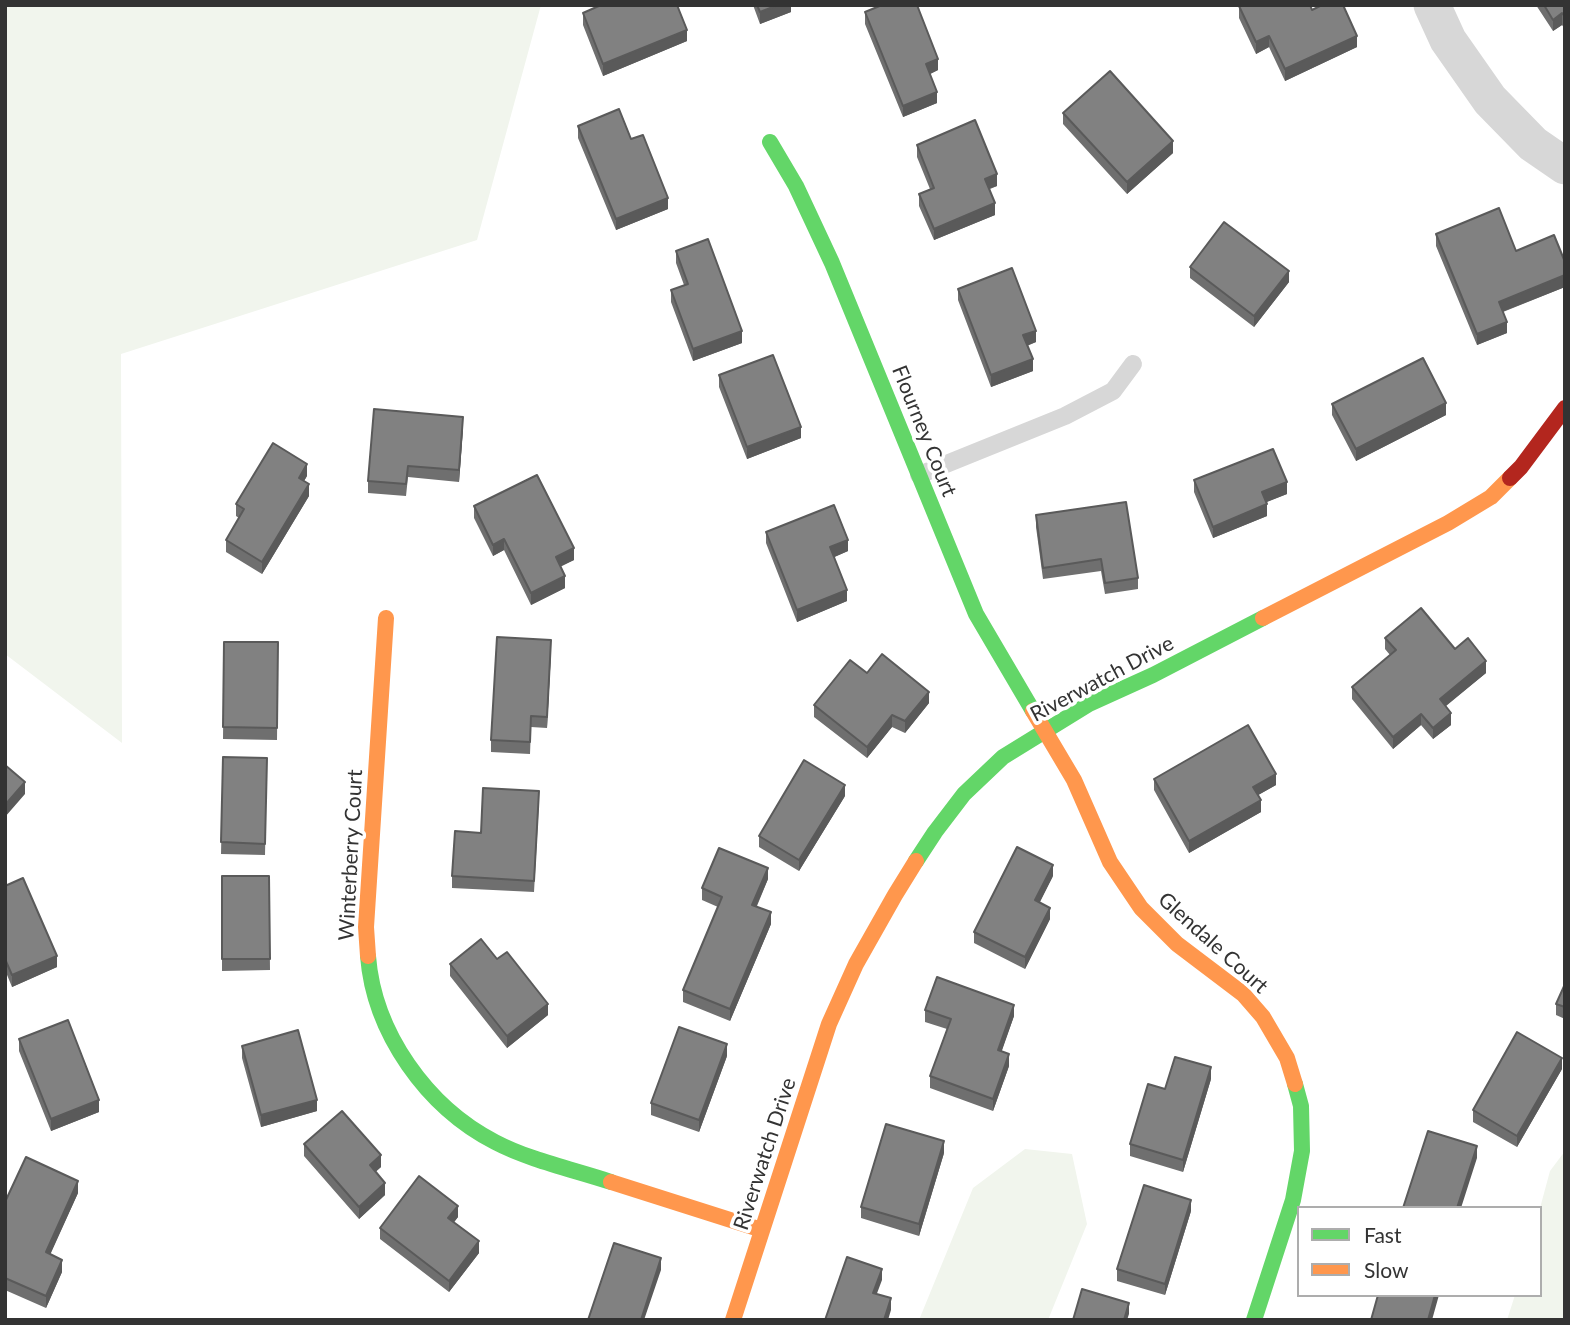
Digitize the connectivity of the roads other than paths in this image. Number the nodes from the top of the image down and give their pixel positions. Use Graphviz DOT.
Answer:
graph roads {
  1 [pos="1432,5"];
  2 [pos="770,142"];
  3 [pos="1565,166"];
  4 [pos="1133,364"];
  5 [pos="1565,408"];
  6 [pos="919,475"];
  7 [pos="386,618"];
  8 [pos="1045,732"];
  9 [pos="762,1230"];
  10 [pos="733,1320"];
  11 [pos="1254,1320"];
  1 -- 3 [label="street"];
  2 -- 6 [label="street, Flourney Court"];
  4 -- 6 [label="lane"];
  5 -- 8 [label="street, Riverwatch Drive"];
  6 -- 8 [label="street, Flourney Court"];
  7 -- 9 [label="street, Winterberry Court"];
  8 -- 9 [label="street, Riverwatch Drive"];
  8 -- 11 [label="street, Glendale Court"];
  9 -- 10 [label="street, Riverwatch Drive"];
}
